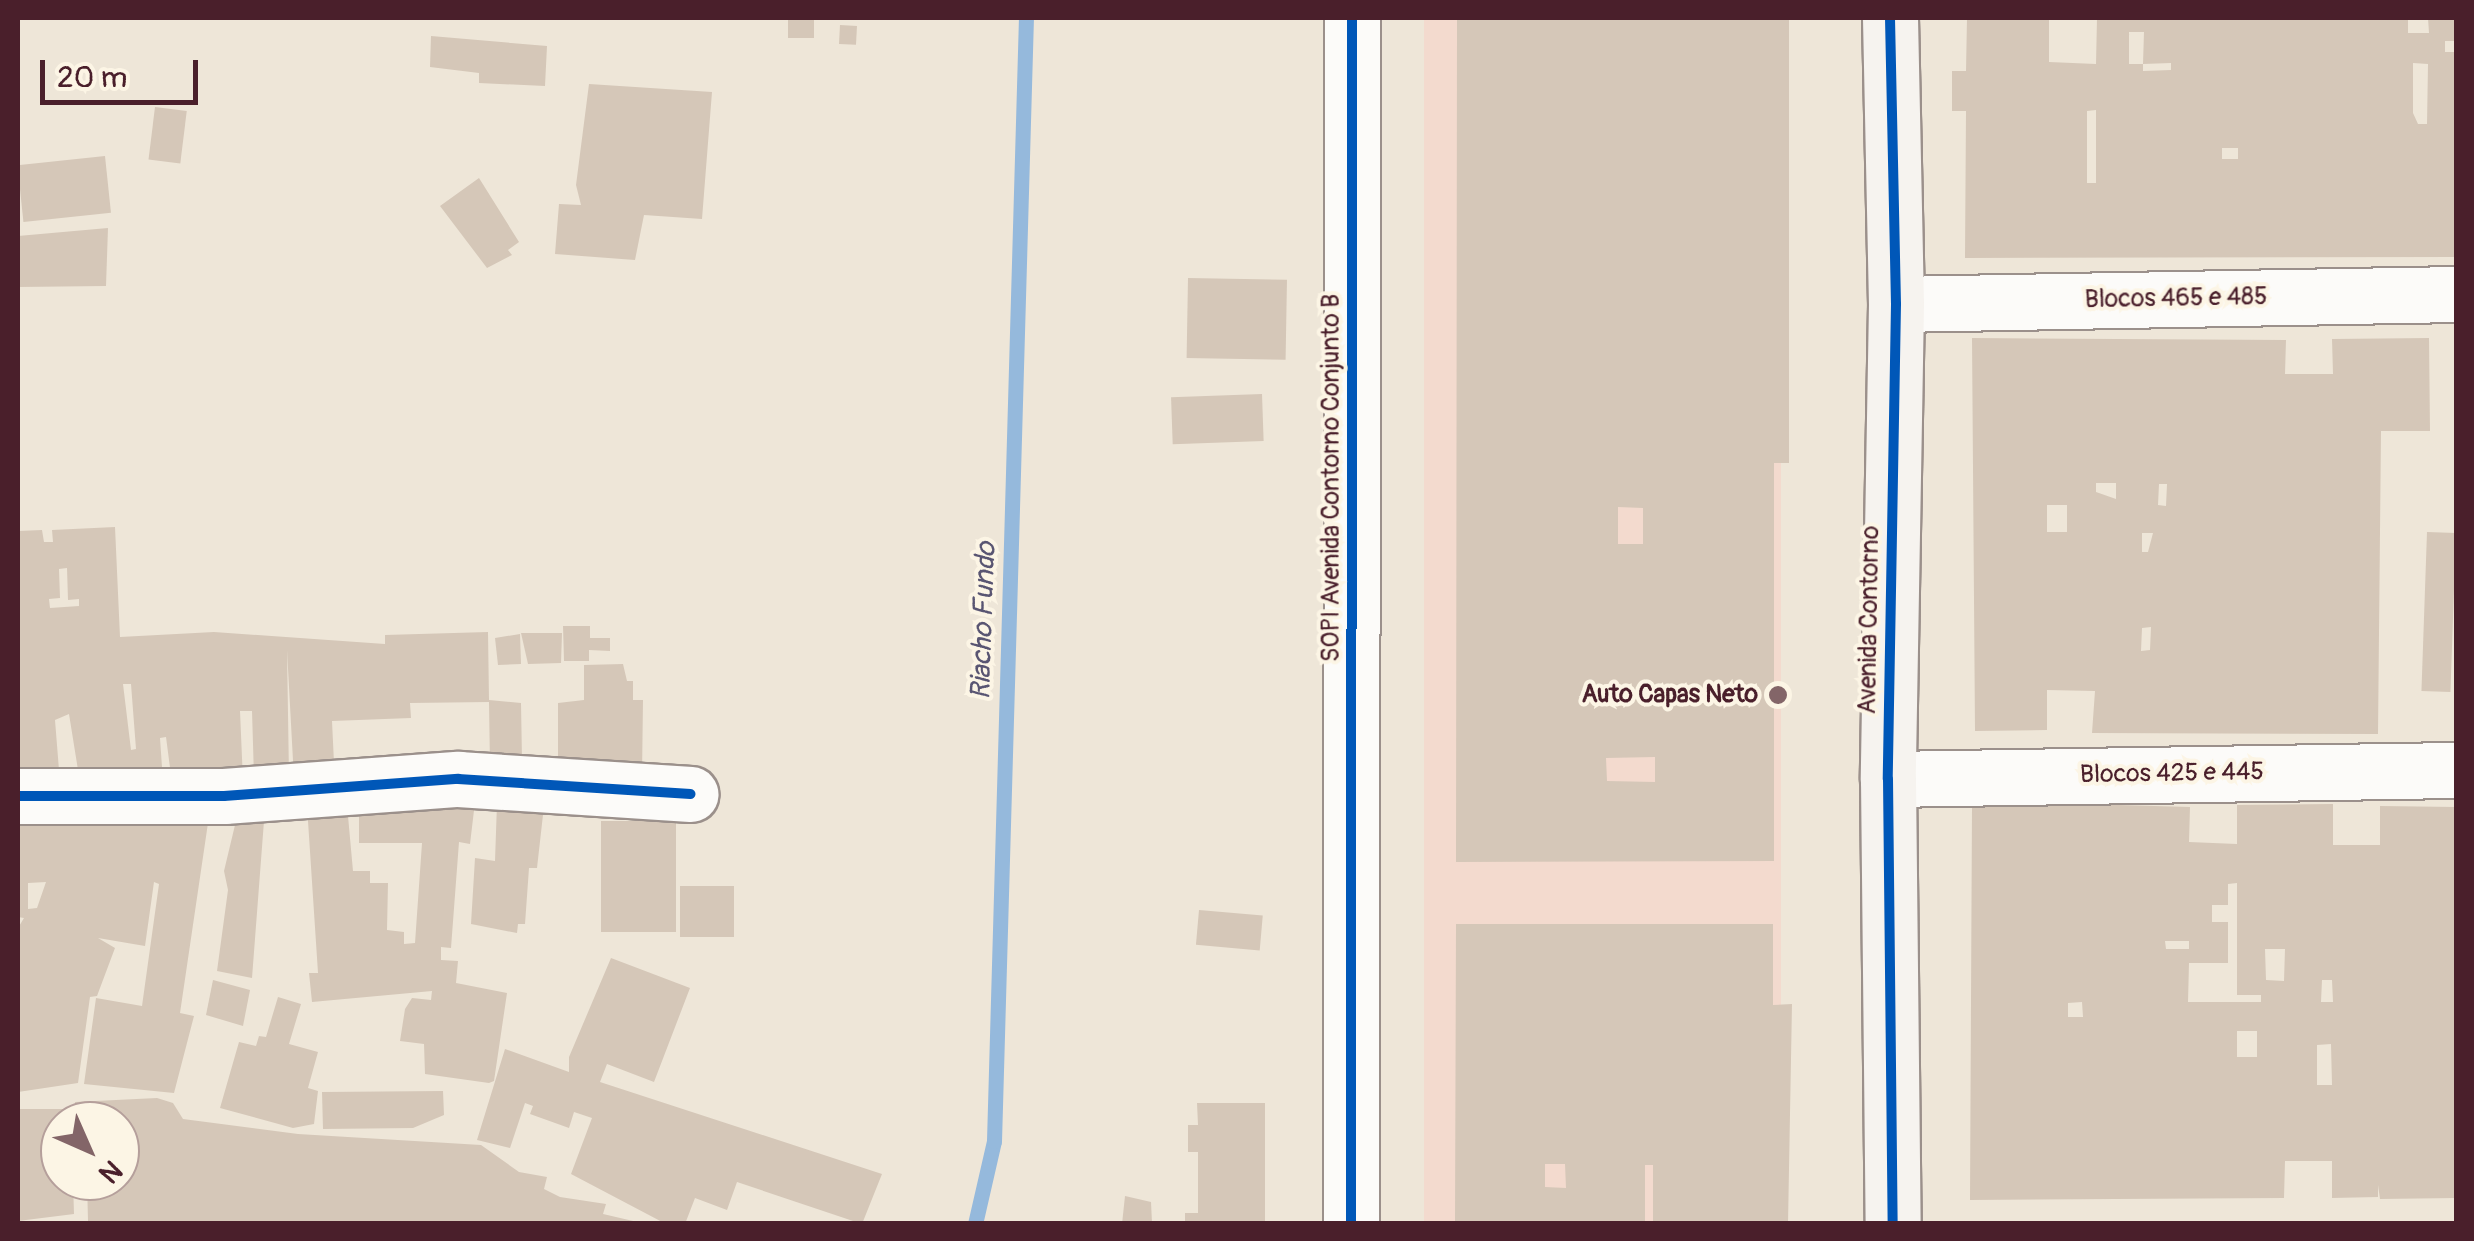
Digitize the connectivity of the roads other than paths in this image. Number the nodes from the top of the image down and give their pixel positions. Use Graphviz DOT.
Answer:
graph roads {
  1 [pos="1890,18"];
  2 [pos="1352,28"];
  3 [pos="2456,294"];
  4 [pos="1896,304"];
  5 [pos="2456,770"];
  6 [pos="1888,779"];
  7 [pos="691,794"];
  8 [pos="18,796"];
  9 [pos="1351,1224"];
  10 [pos="1893,1224"];
  1 -- 4 [label="street, Avenida Contorno"];
  2 -- 9 [label="street, SOPI Avenida Contorno Conjunto B"];
  3 -- 4 [label="street, Blocos 465 e 485"];
  4 -- 6 [label="street, Avenida Contorno"];
  5 -- 6 [label="street, Blocos 425 e 445"];
  6 -- 10 [label="street, Avenida Contorno"];
  7 -- 8 [label="street"];
}
